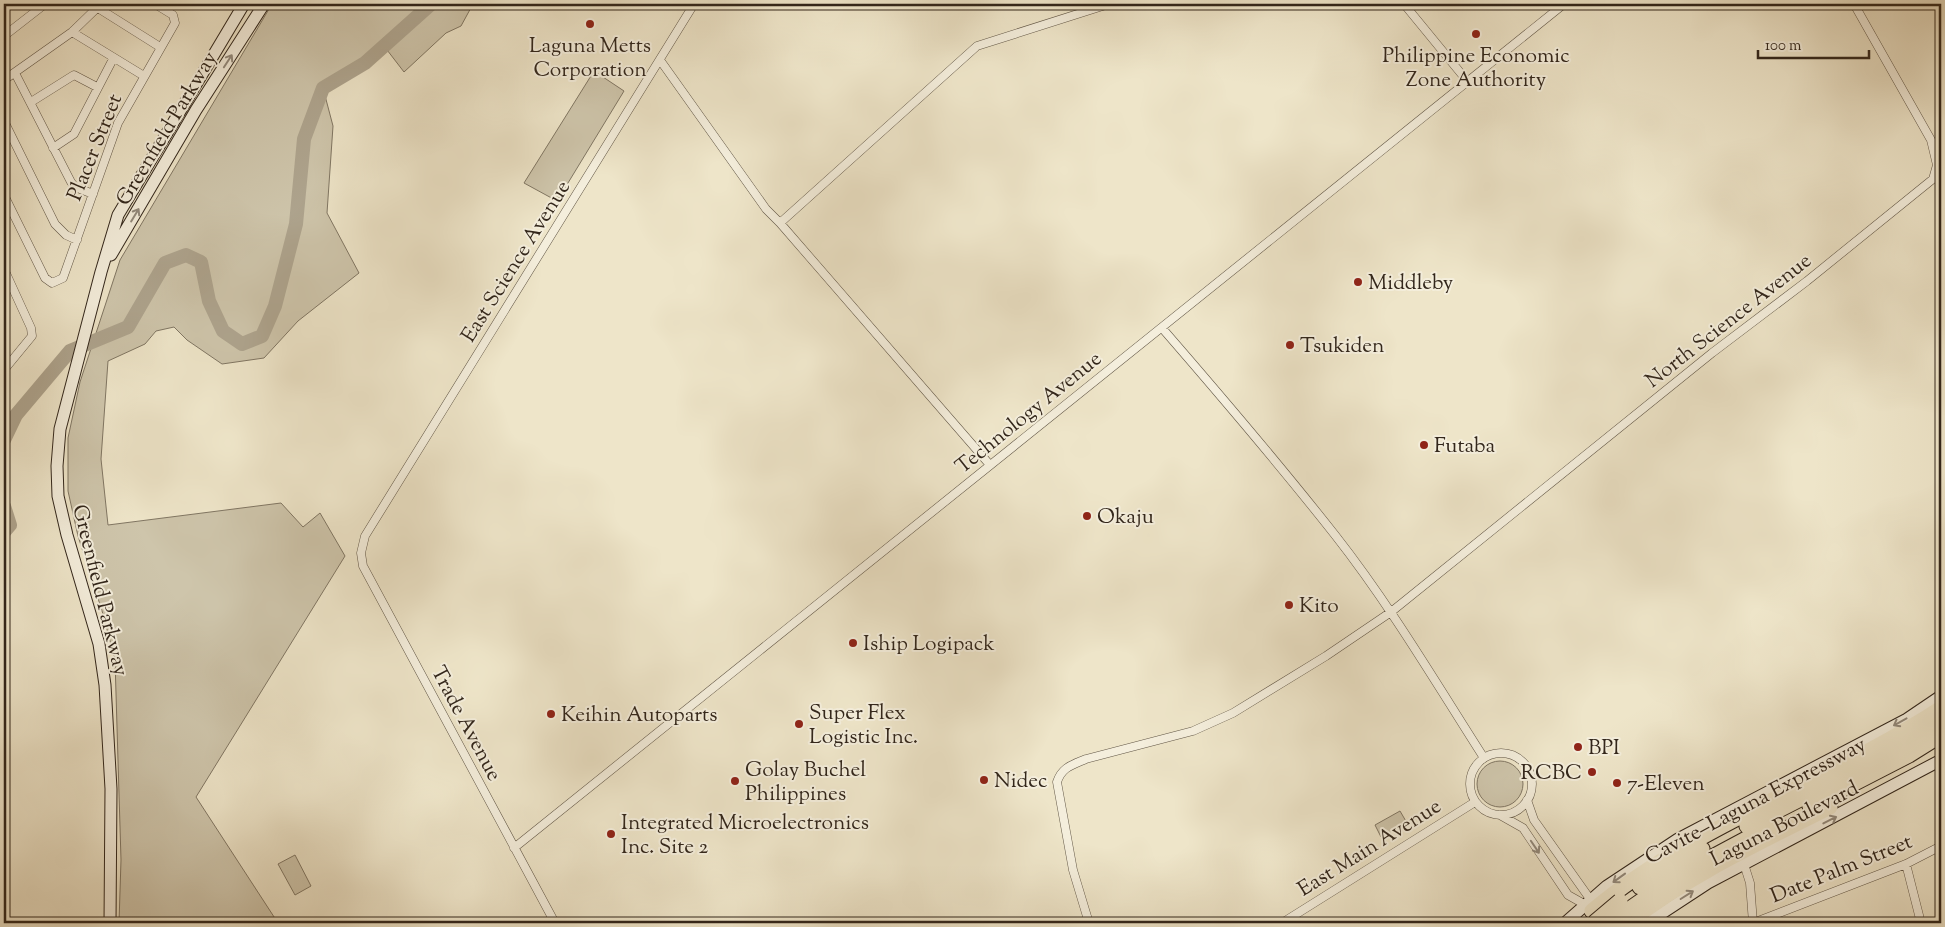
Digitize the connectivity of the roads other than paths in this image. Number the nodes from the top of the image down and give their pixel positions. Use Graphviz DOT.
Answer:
graph roads {
  1 [pos="45,4"];
  2 [pos="155,4"];
  3 [pos="244,4"];
  4 [pos="264,4"];
  5 [pos="694,4"];
  6 [pos="1109,4"];
  7 [pos="1404,4"];
  8 [pos="1564,4"];
  9 [pos="1854,4"];
  10 [pos="100,6"];
  11 [pos="72,32"];
  12 [pos="4,36"];
  13 [pos="160,47"];
  14 [pos="113,59"];
  15 [pos="660,60"];
  16 [pos="15,73"];
  17 [pos="144,76"];
  18 [pos="4,80"];
  19 [pos="1468,82"];
  20 [pos="97,87"];
  21 [pos="31,102"];
  22 [pos="4,122"];
  23 [pos="53,148"];
  24 [pos="93,194"];
  25 [pos="4,195"];
  26 [pos="780,222"];
  27 [pos="77,240"];
  28 [pos="4,269"];
  29 [pos="101,272"];
  30 [pos="1162,328"];
  31 [pos="4,370"];
  32 [pos="990,465"];
  33 [pos="365,536"];
  34 [pos="1391,612"];
  35 [pos="1941,696"];
  36 [pos="1941,708"];
  37 [pos="1941,722"];
  38 [pos="1941,735"];
  39 [pos="1941,747"];
  40 [pos="1484,758"];
  41 [pos="1941,760"];
  42 [pos="1527,800"];
  43 [pos="1476,802"];
  44 [pos="1500,815"];
  45 [pos="1941,846"];
  46 [pos="514,848"];
  47 [pos="1744,864"];
  48 [pos="1906,864"];
  49 [pos="1592,909"];
  50 [pos="1624,915"];
  51 [pos="110,923"];
  52 [pos="555,923"];
  53 [pos="1089,923"];
  54 [pos="1282,923"];
  55 [pos="1565,923"];
  56 [pos="1606,923"];
  57 [pos="1612,923"];
  58 [pos="1647,923"];
  59 [pos="1753,923"];
  60 [pos="1921,923"];
  1 -- 12 [label="street"];
  2 -- 13 [label="street, Placer Street"];
  3 -- 29 [label="main road, Greenfield Parkway"];
  29 -- 4 [label="main road, Greenfield Parkway, one-way"];
  5 -- 15 [label="street, East Science Avenue"];
  6 -- 26 [label="street"];
  7 -- 19 [label="street"];
  8 -- 19 [label="street, Technology Avenue"];
  9 -- 34 [label="street, North Science Avenue"];
  10 -- 11 [label="street"];
  10 -- 13 [label="street"];
  11 -- 14 [label="street"];
  11 -- 16 [label="street"];
  13 -- 17 [label="street, Placer Street"];
  14 -- 17 [label="street"];
  14 -- 20 [label="street"];
  15 -- 26 [label="street"];
  15 -- 33 [label="street, East Science Avenue"];
  16 -- 18 [label="street"];
  16 -- 21 [label="street"];
  17 -- 24 [label="street, Placer Street"];
  19 -- 30 [label="street, Technology Avenue"];
  20 -- 21 [label="street"];
  20 -- 23 [label="street"];
  21 -- 23 [label="street"];
  22 -- 27 [label="street"];
  23 -- 24 [label="street"];
  24 -- 27 [label="street, Placer Street"];
  25 -- 27 [label="street, Placer Street"];
  26 -- 32 [label="street"];
  28 -- 31 [label="street"];
  29 -- 51 [label="main road, Greenfield Parkway"];
  30 -- 32 [label="street, Technology Avenue"];
  30 -- 34 [label="street"];
  32 -- 46 [label="street, Technology Avenue"];
  33 -- 46 [label="street, Trade Avenue"];
  34 -- 40 [label="street"];
  34 -- 53 [label="street, North Science Avenue"];
  35 -- 49 [label="main road, Laguna Boulevard, one-way"];
  36 -- 49 [label="highway"];
  37 -- 50 [label="highway, Cavite–Laguna Expressway"];
  38 -- 50 [label="highway, Cavite–Laguna Expressway"];
  39 -- 50 [label="highway"];
  40 -- 42 [label="street"];
  40 -- 43 [label="street"];
  47 -- 41 [label="main road, Laguna Boulevard, one-way"];
  42 -- 44 [label="street"];
  42 -- 49 [label="street"];
  43 -- 44 [label="street"];
  43 -- 54 [label="street, East Main Avenue"];
  44 -- 49 [label="street, one-way"];
  45 -- 48 [label="street, Date Palm Street"];
  46 -- 52 [label="street, Trade Avenue"];
  58 -- 47 [label="main road, Laguna Boulevard, one-way"];
  47 -- 59 [label="street"];
  48 -- 59 [label="street, Date Palm Street"];
  48 -- 60 [label="street"];
  49 -- 50 [label="highway, Cavite–Laguna Expressway, bridge"];
  49 -- 55 [label="main road, Laguna Boulevard"];
  49 -- 56 [label="main road"];
  50 -- 57 [label="highway, Cavite–Laguna Expressway, bridge"];
}
